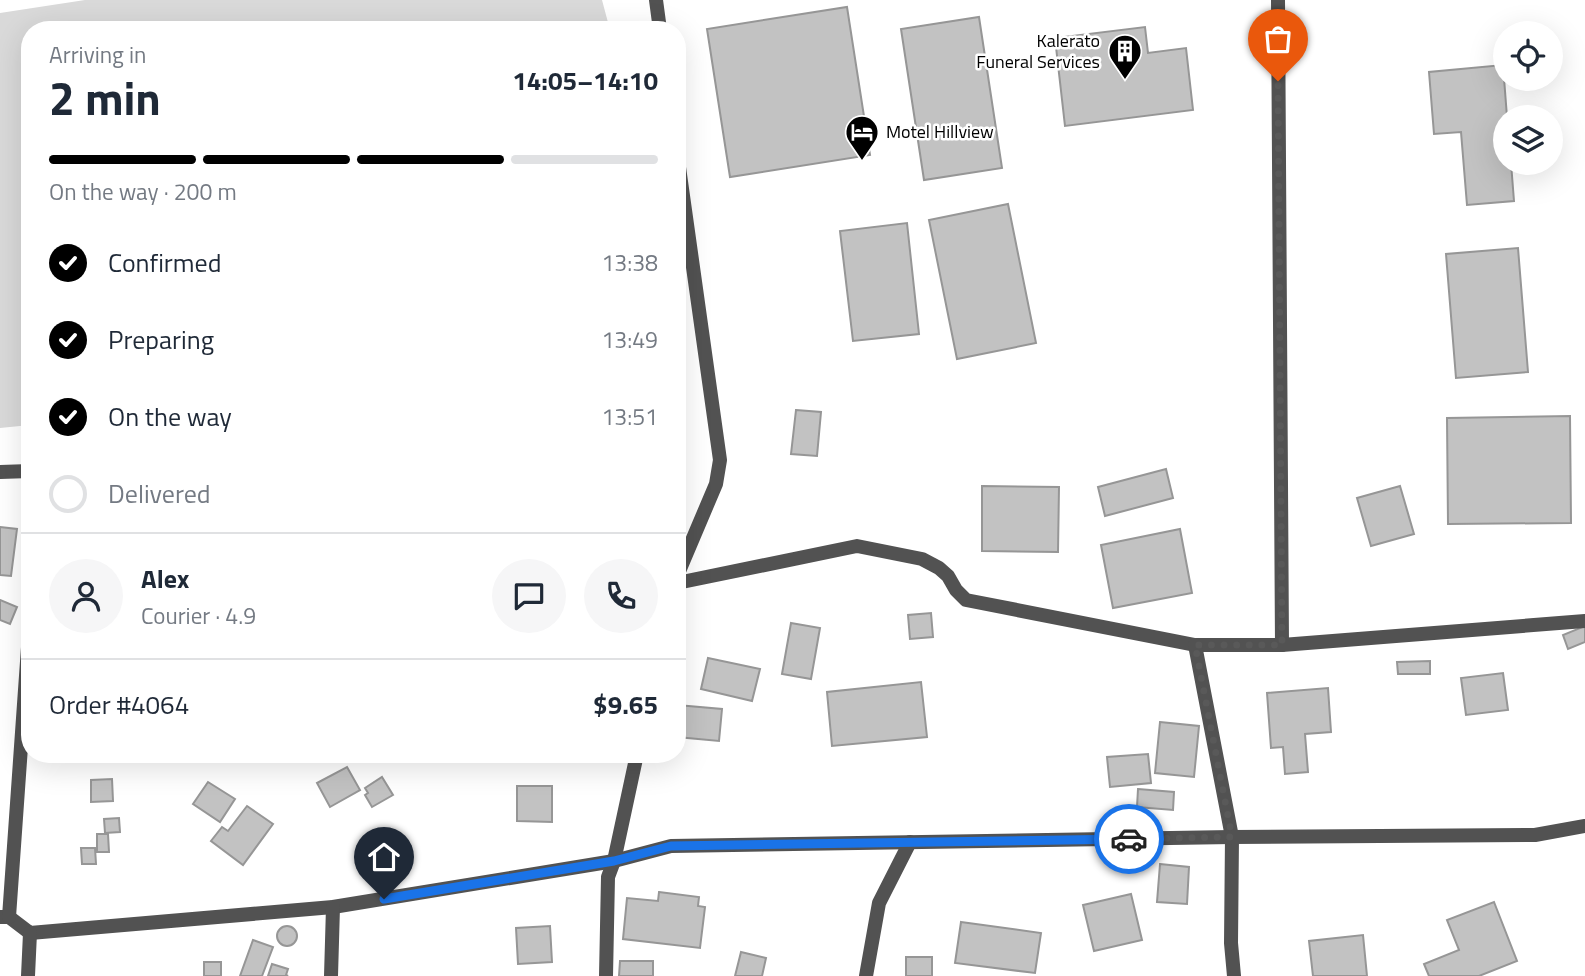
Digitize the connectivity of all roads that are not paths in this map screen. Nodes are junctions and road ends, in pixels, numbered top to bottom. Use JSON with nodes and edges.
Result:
{"nodes":[{"id":1,"x":656,"y":0,"type":"edge"},
{"id":2,"x":1278,"y":0,"type":"edge"},
{"id":3,"x":659,"y":21,"type":"edge"},
{"id":4,"x":686,"y":217,"type":"edge"},
{"id":5,"x":21,"y":471,"type":"edge"},
{"id":6,"x":0,"y":472,"type":"edge"},
{"id":7,"x":686,"y":555,"type":"edge"},
{"id":8,"x":686,"y":581,"type":"edge"},
{"id":9,"x":1585,"y":621,"type":"edge"},
{"id":10,"x":1195,"y":645,"type":"junction"},
{"id":11,"x":1282,"y":645,"type":"junction"},
{"id":12,"x":21,"y":726,"type":"edge"},
{"id":13,"x":635,"y":763,"type":"edge"},
{"id":14,"x":1585,"y":826,"type":"edge"},
{"id":15,"x":1232,"y":837,"type":"junction"},
{"id":16,"x":910,"y":842,"type":"junction"},
{"id":17,"x":614,"y":861,"type":"junction"},
{"id":18,"x":333,"y":907,"type":"junction"},
{"id":19,"x":5,"y":917,"type":"edge"},
{"id":20,"x":30,"y":933,"type":"junction"},
{"id":21,"x":29,"y":976,"type":"edge"},
{"id":22,"x":331,"y":976,"type":"edge"},
{"id":23,"x":606,"y":976,"type":"edge"},
{"id":24,"x":866,"y":976,"type":"edge"},
{"id":25,"x":1234,"y":976,"type":"edge"}],
"edges":[{"from":1,"to":3,"type":"street"},
{"from":2,"to":11,"type":"street"},
{"from":4,"to":7,"type":"street"},
{"from":5,"to":6,"type":"street"},
{"from":8,"to":10,"type":"street"},
{"from":9,"to":11,"type":"street"},
{"from":10,"to":11,"type":"street"},
{"from":10,"to":15,"type":"street"},
{"from":12,"to":19,"type":"street"},
{"from":13,"to":17,"type":"street"},
{"from":14,"to":15,"type":"street"},
{"from":15,"to":16,"type":"street"},
{"from":15,"to":25,"type":"street"},
{"from":16,"to":17,"type":"street"},
{"from":16,"to":24,"type":"street"},
{"from":17,"to":18,"type":"street"},
{"from":17,"to":23,"type":"street"},
{"from":18,"to":20,"type":"street"},
{"from":18,"to":22,"type":"street"},
{"from":19,"to":20,"type":"street"},
{"from":20,"to":21,"type":"street"}]}
